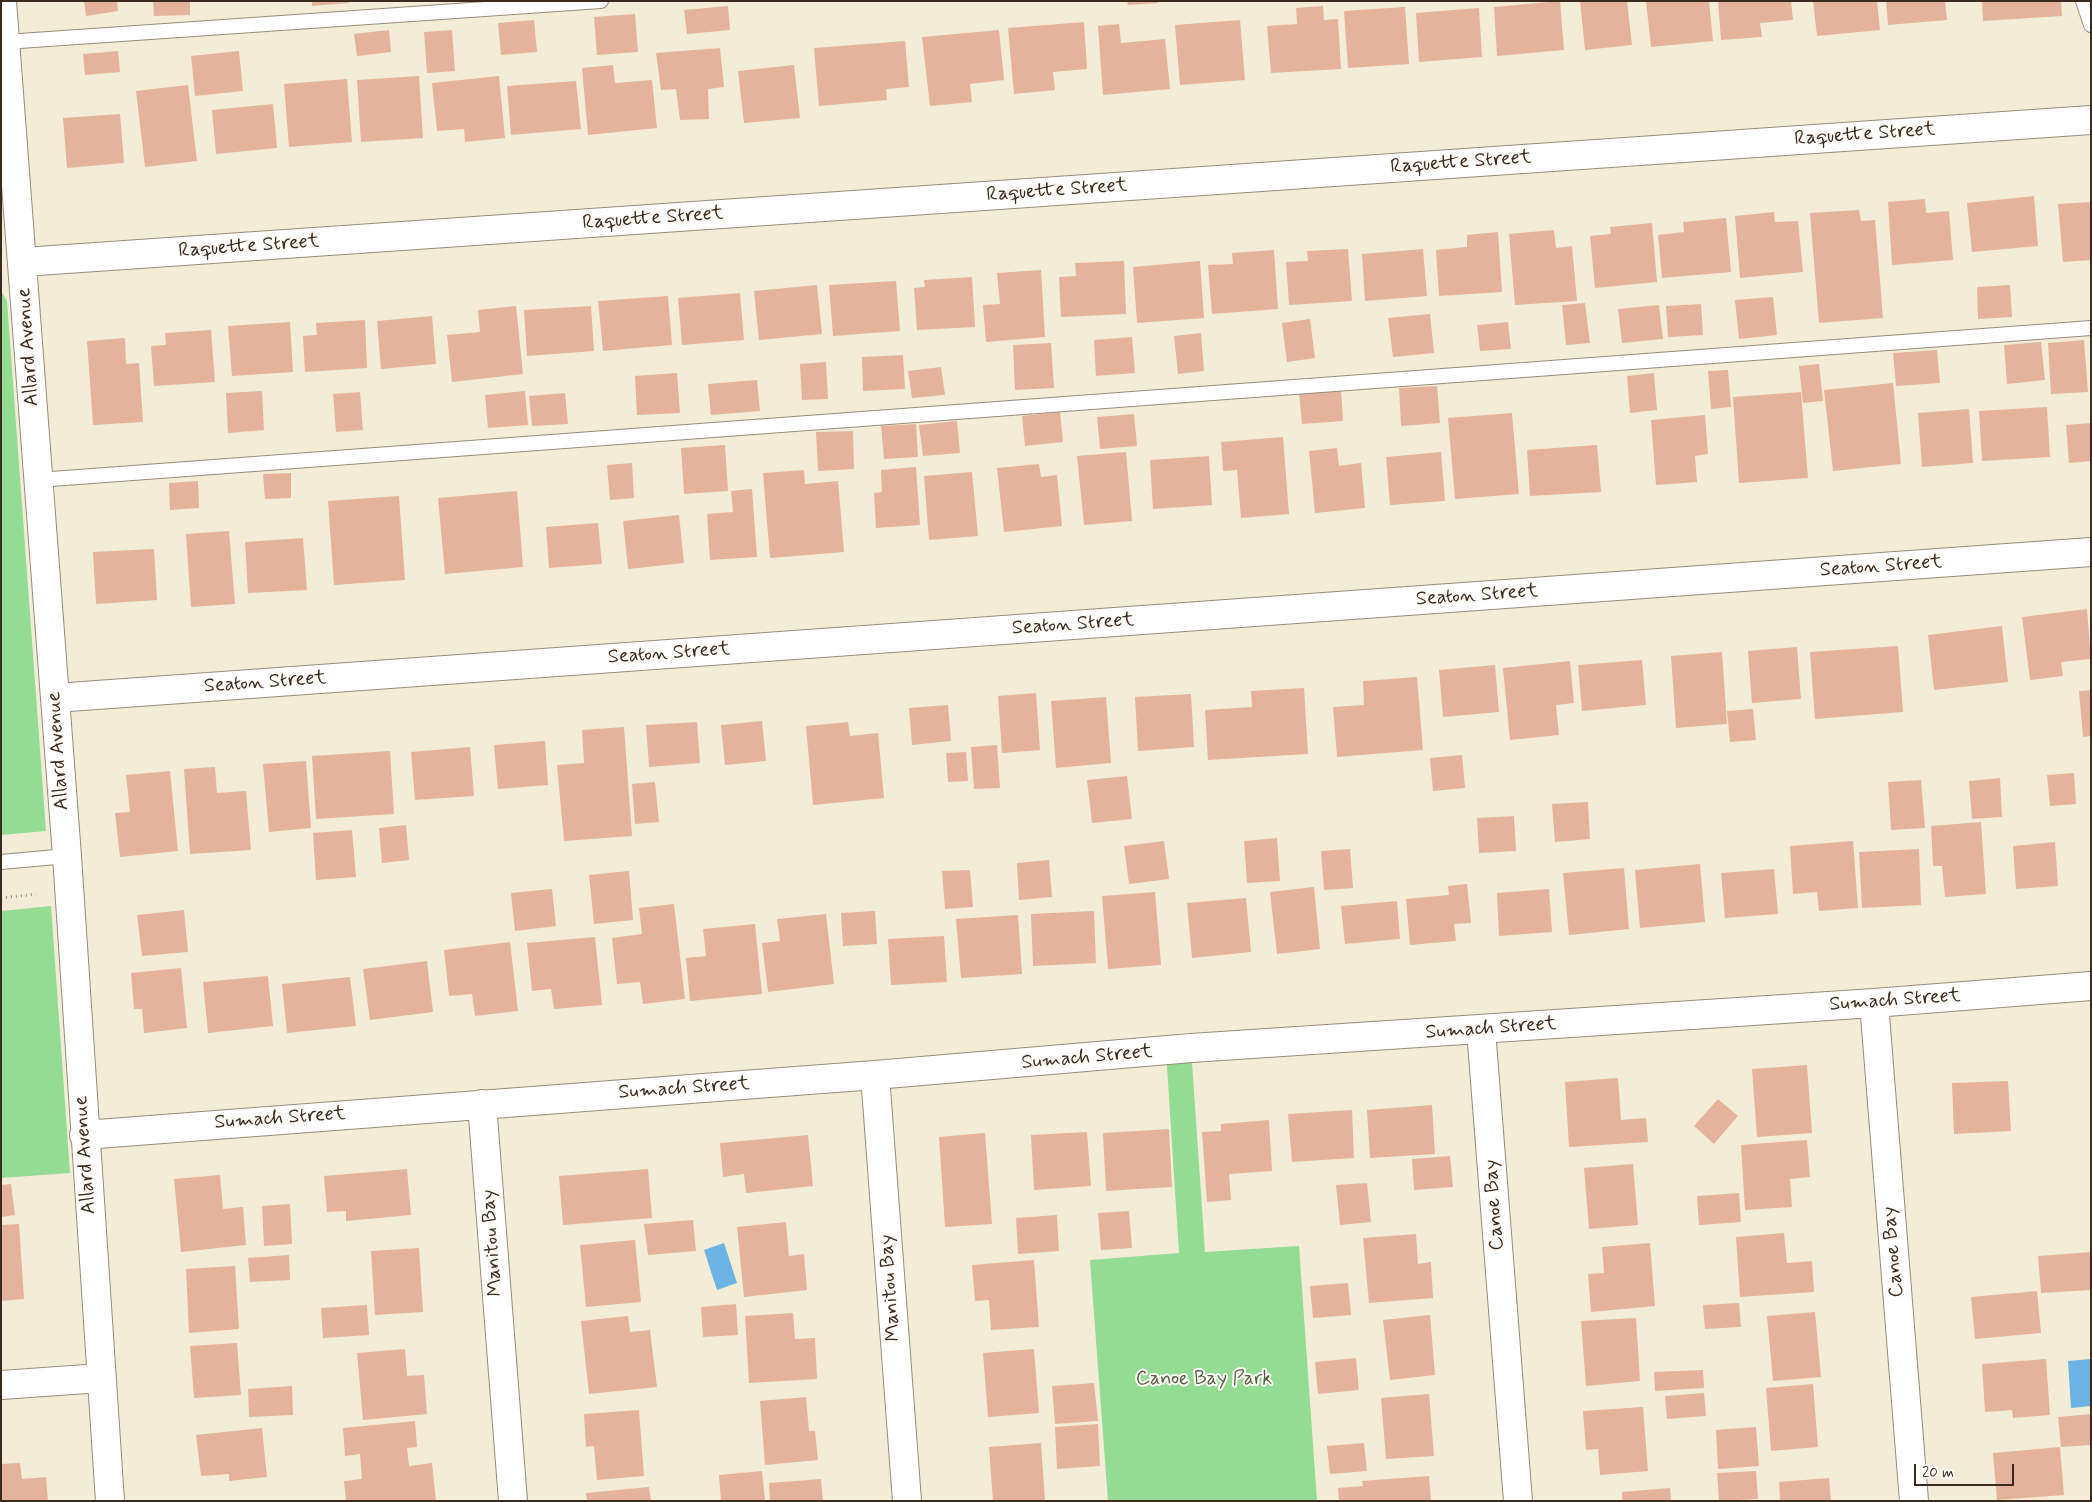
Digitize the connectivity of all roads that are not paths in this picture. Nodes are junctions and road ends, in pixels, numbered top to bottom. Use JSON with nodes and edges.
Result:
{"nodes":[{"id":1,"x":2,"y":1,"type":"edge"},
{"id":2,"x":601,"y":1,"type":"edge"},
{"id":3,"x":2083,"y":1,"type":"edge"},
{"id":4,"x":2091,"y":25,"type":"edge"},
{"id":5,"x":5,"y":42,"type":"junction"},
{"id":6,"x":2091,"y":120,"type":"edge"},
{"id":7,"x":23,"y":262,"type":"junction"},
{"id":8,"x":2091,"y":328,"type":"edge"},
{"id":9,"x":38,"y":480,"type":"junction"},
{"id":10,"x":2091,"y":552,"type":"edge"},
{"id":11,"x":55,"y":698,"type":"junction"},
{"id":12,"x":66,"y":856,"type":"junction"},
{"id":13,"x":1,"y":862,"type":"edge"},
{"id":14,"x":2091,"y":986,"type":"edge"},
{"id":15,"x":1874,"y":1003,"type":"junction"},
{"id":16,"x":1481,"y":1030,"type":"junction"},
{"id":17,"x":875,"y":1075,"type":"junction"},
{"id":18,"x":482,"y":1104,"type":"junction"},
{"id":19,"x":84,"y":1134,"type":"junction"},
{"id":20,"x":101,"y":1378,"type":"junction"},
{"id":21,"x":1,"y":1385,"type":"edge"},
{"id":22,"x":110,"y":1501,"type":"edge"},
{"id":23,"x":512,"y":1501,"type":"edge"},
{"id":24,"x":907,"y":1501,"type":"edge"},
{"id":25,"x":1518,"y":1501,"type":"edge"},
{"id":26,"x":1914,"y":1501,"type":"edge"}],
"edges":[{"from":1,"to":5,"type":"street","name":"Allard Avenue"},
{"from":2,"to":5,"type":"lane"},
{"from":3,"to":4,"type":"lane"},
{"from":5,"to":7,"type":"street","name":"Allard Avenue"},
{"from":6,"to":7,"type":"street","name":"Raquette Street"},
{"from":7,"to":9,"type":"street","name":"Allard Avenue"},
{"from":8,"to":9,"type":"lane"},
{"from":9,"to":11,"type":"street","name":"Allard Avenue"},
{"from":10,"to":11,"type":"street","name":"Seaton Street"},
{"from":11,"to":12,"type":"street","name":"Allard Avenue"},
{"from":12,"to":13,"type":"lane"},
{"from":12,"to":19,"type":"street","name":"Allard Avenue"},
{"from":14,"to":15,"type":"street","name":"Sumach Street"},
{"from":15,"to":16,"type":"street","name":"Sumach Street"},
{"from":15,"to":26,"type":"street","name":"Canoe Bay"},
{"from":16,"to":17,"type":"street","name":"Sumach Street"},
{"from":16,"to":25,"type":"street","name":"Canoe Bay"},
{"from":17,"to":18,"type":"street","name":"Sumach Street"},
{"from":17,"to":24,"type":"street","name":"Manitou Bay"},
{"from":18,"to":19,"type":"street","name":"Sumach Street"},
{"from":18,"to":23,"type":"street","name":"Manitou Bay"},
{"from":19,"to":20,"type":"street","name":"Allard Avenue"},
{"from":20,"to":21,"type":"street"},
{"from":20,"to":22,"type":"street","name":"Allard Avenue"}]}
